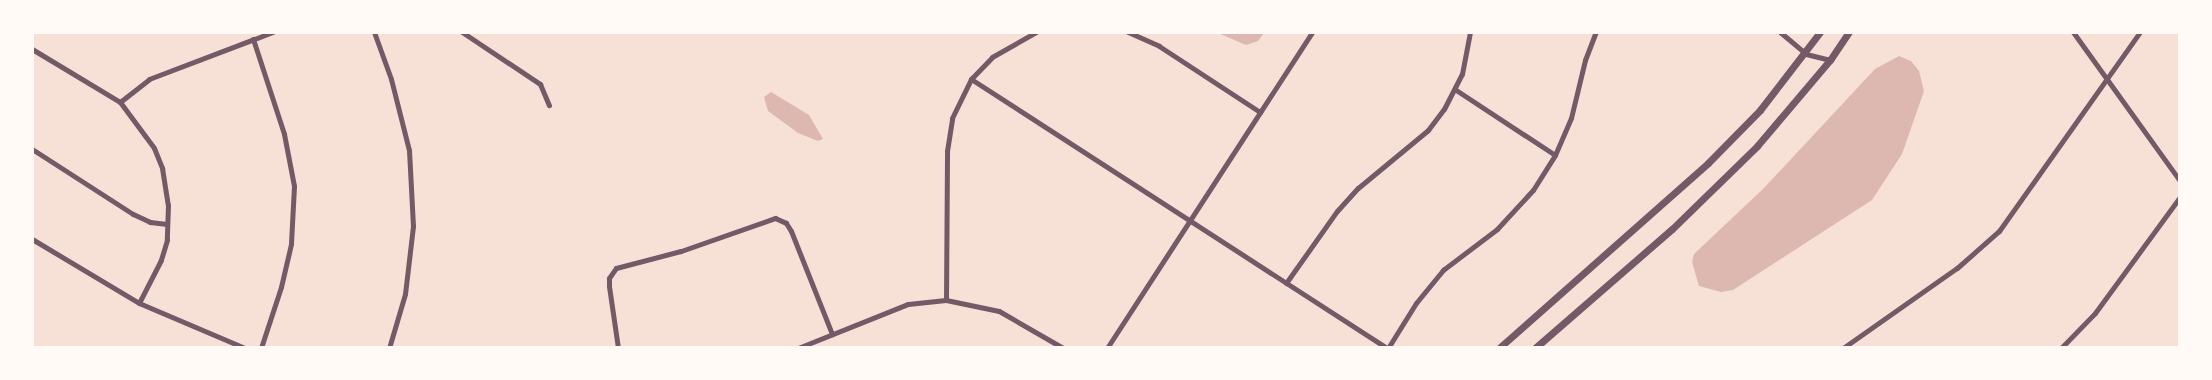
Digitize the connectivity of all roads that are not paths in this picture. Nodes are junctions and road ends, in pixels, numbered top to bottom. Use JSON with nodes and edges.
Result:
{"nodes":[{"id":1,"x":273,"y":32,"type":"edge"},
{"id":2,"x":374,"y":32,"type":"edge"},
{"id":3,"x":462,"y":32,"type":"edge"},
{"id":4,"x":1036,"y":32,"type":"edge"},
{"id":5,"x":1128,"y":32,"type":"edge"},
{"id":6,"x":1312,"y":32,"type":"edge"},
{"id":7,"x":1470,"y":32,"type":"edge"},
{"id":8,"x":1596,"y":32,"type":"edge"},
{"id":9,"x":1780,"y":32,"type":"edge"},
{"id":10,"x":1820,"y":32,"type":"edge"},
{"id":11,"x":1849,"y":32,"type":"edge"},
{"id":12,"x":2073,"y":32,"type":"edge"},
{"id":13,"x":2140,"y":32,"type":"edge"},
{"id":14,"x":253,"y":39,"type":"junction"},
{"id":15,"x":32,"y":49,"type":"edge"},
{"id":16,"x":1806,"y":54,"type":"junction"},
{"id":17,"x":1830,"y":60,"type":"junction"},
{"id":18,"x":971,"y":79,"type":"junction"},
{"id":19,"x":2106,"y":80,"type":"junction"},
{"id":20,"x":1456,"y":90,"type":"junction"},
{"id":21,"x":120,"y":102,"type":"junction"},
{"id":22,"x":549,"y":106,"type":"dead end"},
{"id":23,"x":1260,"y":112,"type":"junction"},
{"id":24,"x":32,"y":149,"type":"edge"},
{"id":25,"x":1555,"y":155,"type":"junction"},
{"id":26,"x":2180,"y":181,"type":"edge"},
{"id":27,"x":2180,"y":197,"type":"edge"},
{"id":28,"x":1190,"y":220,"type":"junction"},
{"id":29,"x":167,"y":224,"type":"junction"},
{"id":30,"x":32,"y":239,"type":"edge"},
{"id":31,"x":1286,"y":283,"type":"junction"},
{"id":32,"x":946,"y":300,"type":"junction"},
{"id":33,"x":139,"y":303,"type":"junction"},
{"id":34,"x":832,"y":334,"type":"junction"},
{"id":35,"x":245,"y":348,"type":"edge"},
{"id":36,"x":261,"y":348,"type":"edge"},
{"id":37,"x":389,"y":348,"type":"edge"},
{"id":38,"x":618,"y":348,"type":"edge"},
{"id":39,"x":798,"y":348,"type":"edge"},
{"id":40,"x":1063,"y":348,"type":"edge"},
{"id":41,"x":1107,"y":348,"type":"edge"},
{"id":42,"x":1388,"y":348,"type":"edge"},
{"id":43,"x":1499,"y":348,"type":"edge"},
{"id":44,"x":1535,"y":348,"type":"edge"},
{"id":45,"x":1843,"y":348,"type":"edge"},
{"id":46,"x":2061,"y":348,"type":"edge"}],
"edges":[{"from":1,"to":14,"type":"street"},
{"from":2,"to":37,"type":"street"},
{"from":3,"to":22,"type":"street"},
{"from":4,"to":18,"type":"street"},
{"from":5,"to":23,"type":"street"},
{"from":6,"to":23,"type":"street"},
{"from":7,"to":20,"type":"street"},
{"from":8,"to":25,"type":"street"},
{"from":9,"to":16,"type":"street"},
{"from":10,"to":16,"type":"street"},
{"from":11,"to":17,"type":"street"},
{"from":12,"to":19,"type":"street"},
{"from":13,"to":19,"type":"street"},
{"from":14,"to":21,"type":"street"},
{"from":14,"to":36,"type":"street"},
{"from":15,"to":21,"type":"street"},
{"from":16,"to":17,"type":"street"},
{"from":16,"to":43,"type":"street"},
{"from":17,"to":44,"type":"street"},
{"from":18,"to":28,"type":"street"},
{"from":18,"to":32,"type":"street"},
{"from":19,"to":26,"type":"street"},
{"from":19,"to":45,"type":"street"},
{"from":20,"to":25,"type":"street"},
{"from":20,"to":31,"type":"street"},
{"from":21,"to":29,"type":"street"},
{"from":23,"to":28,"type":"street"},
{"from":24,"to":29,"type":"street"},
{"from":25,"to":42,"type":"street"},
{"from":27,"to":46,"type":"street"},
{"from":28,"to":31,"type":"street"},
{"from":28,"to":41,"type":"street"},
{"from":29,"to":33,"type":"street"},
{"from":30,"to":33,"type":"street"},
{"from":31,"to":42,"type":"street"},
{"from":32,"to":34,"type":"street"},
{"from":32,"to":40,"type":"street"},
{"from":33,"to":35,"type":"street"},
{"from":34,"to":38,"type":"street"},
{"from":34,"to":39,"type":"street"}]}
